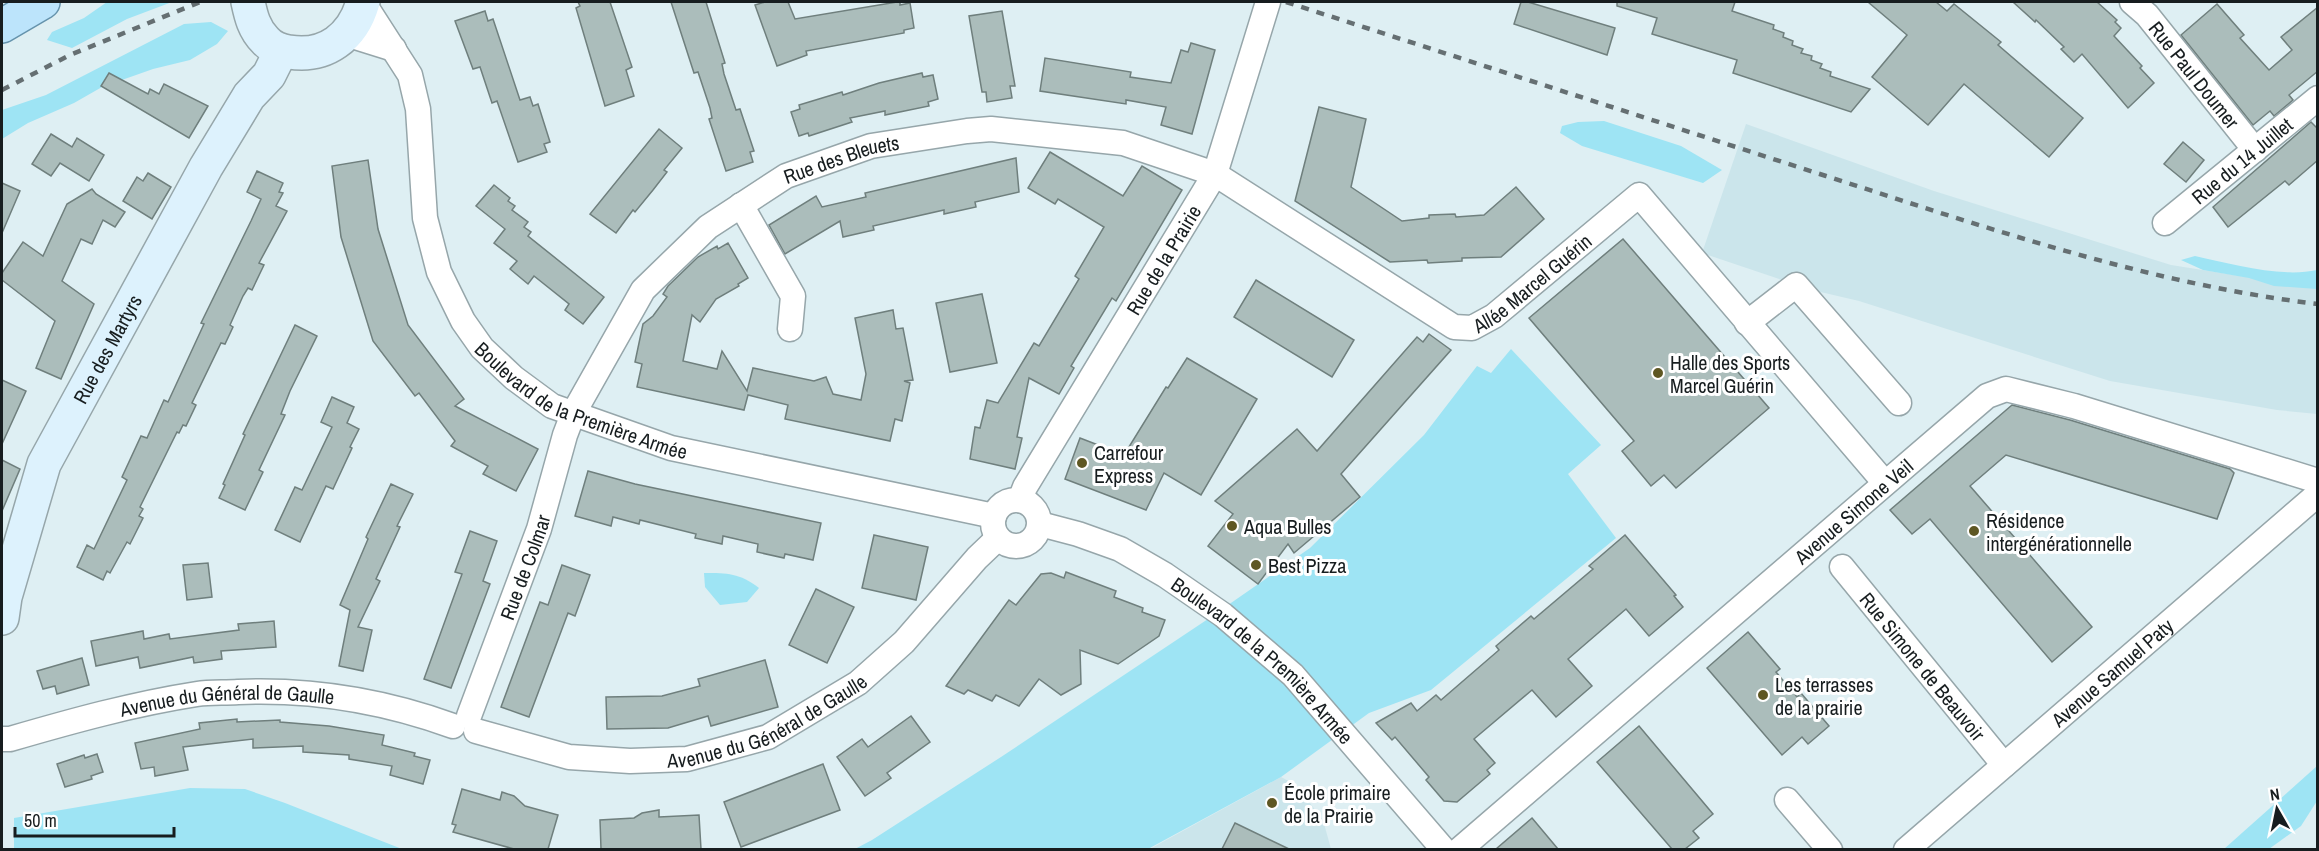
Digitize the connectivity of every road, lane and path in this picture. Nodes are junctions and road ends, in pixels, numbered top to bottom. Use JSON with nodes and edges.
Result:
{"nodes":[{"id":1,"x":43,"y":2,"type":"edge"},
{"id":2,"x":363,"y":2,"type":"edge"},
{"id":3,"x":1268,"y":2,"type":"edge"},
{"id":4,"x":2132,"y":2,"type":"edge"},
{"id":5,"x":250,"y":13,"type":"edge"},
{"id":6,"x":2,"y":26,"type":"edge"},
{"id":7,"x":346,"y":34,"type":"junction"},
{"id":8,"x":394,"y":49,"type":"junction"},
{"id":9,"x":281,"y":51,"type":"junction"},
{"id":10,"x":249,"y":96,"type":"junction"},
{"id":11,"x":2318,"y":98,"type":"edge"},
{"id":12,"x":2255,"y":150,"type":"junction"},
{"id":13,"x":1215,"y":174,"type":"junction"},
{"id":14,"x":741,"y":205,"type":"junction"},
{"id":15,"x":2165,"y":224,"type":"dead end"},
{"id":16,"x":1747,"y":323,"type":"junction"},
{"id":17,"x":790,"y":329,"type":"dead end"},
{"id":18,"x":1899,"y":403,"type":"dead end"},
{"id":19,"x":573,"y":414,"type":"junction"},
{"id":20,"x":2318,"y":481,"type":"edge"},
{"id":21,"x":1885,"y":483,"type":"junction"},
{"id":22,"x":2318,"y":494,"type":"edge"},
{"id":23,"x":1020,"y":500,"type":"junction"},
{"id":24,"x":1040,"y":524,"type":"junction"},
{"id":25,"x":996,"y":527,"type":"junction"},
{"id":26,"x":1842,"y":567,"type":"dead end"},
{"id":27,"x":2,"y":618,"type":"edge"},
{"id":28,"x":466,"y":724,"type":"junction"},
{"id":29,"x":2,"y":739,"type":"edge"},
{"id":30,"x":2004,"y":765,"type":"junction"},
{"id":31,"x":1787,"y":800,"type":"dead end"},
{"id":32,"x":1444,"y":849,"type":"edge"},
{"id":33,"x":1459,"y":849,"type":"edge"},
{"id":34,"x":1830,"y":849,"type":"edge"},
{"id":35,"x":1906,"y":849,"type":"edge"}],
"edges":[{"from":1,"to":6,"type":"main road"},
{"from":2,"to":7,"type":"street"},
{"from":2,"to":8,"type":"street","name":"Boulevard de la Première Armée"},
{"from":3,"to":13,"type":"street","name":"Rue de la Prairie"},
{"from":4,"to":12,"type":"street","name":"Rue Paul Doumer"},
{"from":5,"to":9,"type":"street"},
{"from":5,"to":10,"type":"street","name":"Rue des Martyrs"},
{"from":7,"to":8,"type":"street"},
{"from":7,"to":9,"type":"street"},
{"from":8,"to":19,"type":"street","name":"Boulevard de la Première Armée"},
{"from":9,"to":10,"type":"street","name":"Rue des Martyrs"},
{"from":10,"to":27,"type":"street","name":"Rue des Martyrs"},
{"from":11,"to":12,"type":"street","name":"Rue du 14 Juillet"},
{"from":12,"to":15,"type":"street","name":"Rue du 14 Juillet"},
{"from":13,"to":14,"type":"street","name":"Rue des Bleuets"},
{"from":13,"to":16,"type":"street","name":"Allée Marcel Guérin"},
{"from":13,"to":23,"type":"street","name":"Rue de la Prairie"},
{"from":14,"to":17,"type":"street"},
{"from":14,"to":19,"type":"street","name":"Rue des Bleuets"},
{"from":16,"to":18,"type":"street"},
{"from":16,"to":21,"type":"street","name":"Allée Marcel Guérin"},
{"from":19,"to":25,"type":"street","name":"Boulevard de la Première Armée"},
{"from":19,"to":28,"type":"street","name":"Rue de Colmar"},
{"from":20,"to":21,"type":"street","name":"Avenue Simone Veil"},
{"from":21,"to":33,"type":"street","name":"Avenue Simone Veil"},
{"from":22,"to":30,"type":"street","name":"Avenue Samuel Paty"},
{"from":23,"to":24,"type":"street"},
{"from":23,"to":25,"type":"street"},
{"from":24,"to":25,"type":"street"},
{"from":24,"to":32,"type":"street","name":"Boulevard de la Première Armée"},
{"from":25,"to":28,"type":"street","name":"Avenue du Général de Gaulle"},
{"from":26,"to":30,"type":"street","name":"Rue Simone de Beauvoir"},
{"from":28,"to":29,"type":"street","name":"Avenue du Général de Gaulle"},
{"from":30,"to":35,"type":"street","name":"Avenue Samuel Paty"},
{"from":31,"to":34,"type":"street"}]}
